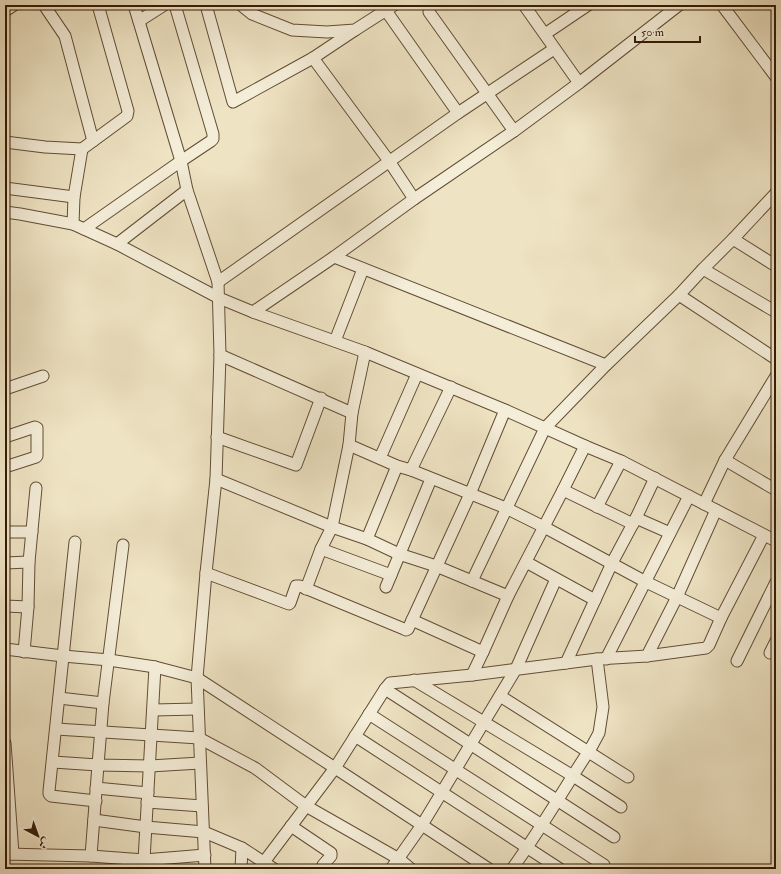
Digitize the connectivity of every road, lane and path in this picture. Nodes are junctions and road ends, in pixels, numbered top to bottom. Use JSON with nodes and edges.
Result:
{"nodes":[{"id":1,"x":14,"y":5,"type":"edge"},
{"id":2,"x":44,"y":5,"type":"edge"},
{"id":3,"x":98,"y":5,"type":"edge"},
{"id":4,"x":134,"y":5,"type":"edge"},
{"id":5,"x":164,"y":5,"type":"edge"},
{"id":6,"x":175,"y":5,"type":"edge"},
{"id":7,"x":206,"y":5,"type":"edge"},
{"id":8,"x":241,"y":5,"type":"edge"},
{"id":9,"x":524,"y":5,"type":"edge"},
{"id":10,"x":588,"y":5,"type":"edge"},
{"id":11,"x":679,"y":5,"type":"edge"},
{"id":12,"x":722,"y":5,"type":"edge"},
{"id":13,"x":387,"y":7,"type":"edge"},
{"id":14,"x":5,"y":11,"type":"edge"},
{"id":15,"x":429,"y":12,"type":"dead end"},
{"id":16,"x":139,"y":21,"type":"junction"},
{"id":17,"x":355,"y":30,"type":"junction"},
{"id":18,"x":544,"y":34,"type":"junction"},
{"id":19,"x":554,"y":48,"type":"junction"},
{"id":20,"x":313,"y":58,"type":"junction"},
{"id":21,"x":776,"y":77,"type":"edge"},
{"id":22,"x":579,"y":83,"type":"junction"},
{"id":23,"x":487,"y":93,"type":"junction"},
{"id":24,"x":458,"y":113,"type":"junction"},
{"id":25,"x":514,"y":131,"type":"junction"},
{"id":26,"x":93,"y":141,"type":"junction"},
{"id":27,"x":5,"y":142,"type":"edge"},
{"id":28,"x":82,"y":149,"type":"junction"},
{"id":29,"x":181,"y":161,"type":"junction"},
{"id":30,"x":389,"y":162,"type":"junction"},
{"id":31,"x":5,"y":188,"type":"edge"},
{"id":32,"x":187,"y":190,"type":"junction"},
{"id":33,"x":776,"y":193,"type":"edge"},
{"id":34,"x":74,"y":197,"type":"junction"},
{"id":35,"x":414,"y":199,"type":"junction"},
{"id":36,"x":5,"y":212,"type":"edge"},
{"id":37,"x":73,"y":224,"type":"junction"},
{"id":38,"x":84,"y":229,"type":"junction"},
{"id":39,"x":733,"y":239,"type":"junction"},
{"id":40,"x":116,"y":244,"type":"junction"},
{"id":41,"x":334,"y":258,"type":"junction"},
{"id":42,"x":776,"y":266,"type":"edge"},
{"id":43,"x":363,"y":269,"type":"junction"},
{"id":44,"x":702,"y":269,"type":"junction"},
{"id":45,"x":218,"y":282,"type":"junction"},
{"id":46,"x":678,"y":295,"type":"junction"},
{"id":47,"x":219,"y":298,"type":"junction"},
{"id":48,"x":253,"y":312,"type":"junction"},
{"id":49,"x":776,"y":312,"type":"edge"},
{"id":50,"x":335,"y":341,"type":"junction"},
{"id":51,"x":365,"y":352,"type":"junction"},
{"id":52,"x":220,"y":355,"type":"junction"},
{"id":53,"x":776,"y":359,"type":"edge"},
{"id":54,"x":606,"y":365,"type":"junction"},
{"id":55,"x":417,"y":374,"type":"junction"},
{"id":56,"x":43,"y":376,"type":"dead end"},
{"id":57,"x":776,"y":376,"type":"edge"},
{"id":58,"x":451,"y":388,"type":"junction"},
{"id":59,"x":5,"y":389,"type":"edge"},
{"id":60,"x":321,"y":398,"type":"junction"},
{"id":61,"x":505,"y":410,"type":"junction"},
{"id":62,"x":352,"y":413,"type":"junction"},
{"id":63,"x":545,"y":428,"type":"junction"},
{"id":64,"x":5,"y":437,"type":"edge"},
{"id":65,"x":217,"y":437,"type":"junction"},
{"id":66,"x":349,"y":445,"type":"junction"},
{"id":67,"x":585,"y":446,"type":"junction"},
{"id":68,"x":380,"y":458,"type":"junction"},
{"id":69,"x":725,"y":460,"type":"junction"},
{"id":70,"x":621,"y":461,"type":"junction"},
{"id":71,"x":397,"y":466,"type":"junction"},
{"id":72,"x":5,"y":468,"type":"edge"},
{"id":73,"x":411,"y":470,"type":"junction"},
{"id":74,"x":655,"y":478,"type":"junction"},
{"id":75,"x":216,"y":479,"type":"junction"},
{"id":76,"x":431,"y":479,"type":"junction"},
{"id":77,"x":36,"y":488,"type":"dead end"},
{"id":78,"x":563,"y":490,"type":"junction"},
{"id":79,"x":776,"y":490,"type":"edge"},
{"id":80,"x":470,"y":494,"type":"junction"},
{"id":81,"x":688,"y":496,"type":"junction"},
{"id":82,"x":704,"y":504,"type":"junction"},
{"id":83,"x":597,"y":506,"type":"junction"},
{"id":84,"x":506,"y":508,"type":"junction"},
{"id":85,"x":716,"y":510,"type":"junction"},
{"id":86,"x":635,"y":521,"type":"junction"},
{"id":87,"x":332,"y":527,"type":"junction"},
{"id":88,"x":544,"y":527,"type":"junction"},
{"id":89,"x":5,"y":532,"type":"edge"},
{"id":90,"x":32,"y":532,"type":"junction"},
{"id":91,"x":670,"y":533,"type":"junction"},
{"id":92,"x":764,"y":535,"type":"junction"},
{"id":93,"x":367,"y":539,"type":"junction"},
{"id":94,"x":776,"y":541,"type":"edge"},
{"id":95,"x":75,"y":542,"type":"dead end"},
{"id":96,"x":123,"y":545,"type":"dead end"},
{"id":97,"x":321,"y":549,"type":"junction"},
{"id":98,"x":399,"y":554,"type":"junction"},
{"id":99,"x":29,"y":562,"type":"junction"},
{"id":100,"x":526,"y":562,"type":"junction"},
{"id":101,"x":5,"y":563,"type":"edge"},
{"id":102,"x":612,"y":563,"type":"junction"},
{"id":103,"x":436,"y":566,"type":"junction"},
{"id":104,"x":206,"y":573,"type":"junction"},
{"id":105,"x":391,"y":575,"type":"junction"},
{"id":106,"x":556,"y":578,"type":"junction"},
{"id":107,"x":472,"y":581,"type":"junction"},
{"id":108,"x":646,"y":582,"type":"junction"},
{"id":109,"x":776,"y":582,"type":"edge"},
{"id":110,"x":386,"y":587,"type":"dead end"},
{"id":111,"x":306,"y":589,"type":"junction"},
{"id":112,"x":508,"y":596,"type":"junction"},
{"id":113,"x":677,"y":597,"type":"junction"},
{"id":114,"x":595,"y":600,"type":"junction"},
{"id":115,"x":5,"y":606,"type":"edge"},
{"id":116,"x":28,"y":607,"type":"junction"},
{"id":117,"x":722,"y":618,"type":"junction"},
{"id":118,"x":412,"y":620,"type":"junction"},
{"id":119,"x":776,"y":641,"type":"edge"},
{"id":120,"x":5,"y":649,"type":"edge"},
{"id":121,"x":24,"y":652,"type":"junction"},
{"id":122,"x":483,"y":652,"type":"junction"},
{"id":123,"x":770,"y":653,"type":"dead end"},
{"id":124,"x":63,"y":656,"type":"junction"},
{"id":125,"x":647,"y":656,"type":"junction"},
{"id":126,"x":602,"y":659,"type":"junction"},
{"id":127,"x":109,"y":660,"type":"junction"},
{"id":128,"x":737,"y":661,"type":"dead end"},
{"id":129,"x":566,"y":663,"type":"junction"},
{"id":130,"x":155,"y":667,"type":"junction"},
{"id":131,"x":516,"y":669,"type":"junction"},
{"id":132,"x":472,"y":675,"type":"junction"},
{"id":133,"x":197,"y":678,"type":"junction"},
{"id":134,"x":414,"y":680,"type":"junction"},
{"id":135,"x":385,"y":689,"type":"junction"},
{"id":136,"x":500,"y":696,"type":"junction"},
{"id":137,"x":59,"y":698,"type":"junction"},
{"id":138,"x":104,"y":703,"type":"junction"},
{"id":139,"x":153,"y":710,"type":"junction"},
{"id":140,"x":198,"y":710,"type":"junction"},
{"id":141,"x":369,"y":714,"type":"junction"},
{"id":142,"x":484,"y":722,"type":"junction"},
{"id":143,"x":56,"y":729,"type":"junction"},
{"id":144,"x":101,"y":732,"type":"junction"},
{"id":145,"x":151,"y":735,"type":"junction"},
{"id":146,"x":355,"y":736,"type":"junction"},
{"id":147,"x":199,"y":738,"type":"junction"},
{"id":148,"x":5,"y":744,"type":"edge"},
{"id":149,"x":470,"y":744,"type":"junction"},
{"id":150,"x":588,"y":751,"type":"junction"},
{"id":151,"x":53,"y":762,"type":"junction"},
{"id":152,"x":200,"y":763,"type":"junction"},
{"id":153,"x":98,"y":765,"type":"junction"},
{"id":154,"x":150,"y":766,"type":"junction"},
{"id":155,"x":335,"y":768,"type":"junction"},
{"id":156,"x":456,"y":769,"type":"junction"},
{"id":157,"x":573,"y":776,"type":"junction"},
{"id":158,"x":628,"y":777,"type":"dead end"},
{"id":159,"x":96,"y":788,"type":"junction"},
{"id":160,"x":442,"y":792,"type":"junction"},
{"id":161,"x":148,"y":798,"type":"junction"},
{"id":162,"x":96,"y":801,"type":"junction"},
{"id":163,"x":557,"y":801,"type":"junction"},
{"id":164,"x":202,"y":806,"type":"junction"},
{"id":165,"x":306,"y":806,"type":"junction"},
{"id":166,"x":621,"y":807,"type":"dead end"},
{"id":167,"x":94,"y":820,"type":"junction"},
{"id":168,"x":422,"y":825,"type":"junction"},
{"id":169,"x":542,"y":825,"type":"junction"},
{"id":170,"x":291,"y":826,"type":"junction"},
{"id":171,"x":146,"y":827,"type":"junction"},
{"id":172,"x":204,"y":832,"type":"junction"},
{"id":173,"x":614,"y":837,"type":"dead end"},
{"id":174,"x":242,"y":848,"type":"junction"},
{"id":175,"x":527,"y":848,"type":"junction"},
{"id":176,"x":9,"y":854,"type":"edge"},
{"id":177,"x":205,"y":855,"type":"junction"},
{"id":178,"x":91,"y":856,"type":"junction"},
{"id":179,"x":399,"y":859,"type":"junction"},
{"id":180,"x":144,"y":860,"type":"junction"},
{"id":181,"x":264,"y":862,"type":"junction"},
{"id":182,"x":604,"y":865,"type":"dead end"},
{"id":183,"x":205,"y":869,"type":"edge"},
{"id":184,"x":241,"y":869,"type":"edge"},
{"id":185,"x":274,"y":869,"type":"edge"},
{"id":186,"x":324,"y":869,"type":"edge"},
{"id":187,"x":391,"y":869,"type":"edge"},
{"id":188,"x":411,"y":869,"type":"edge"},
{"id":189,"x":489,"y":869,"type":"edge"},
{"id":190,"x":512,"y":869,"type":"edge"},
{"id":191,"x":560,"y":869,"type":"edge"}],
"edges":[{"from":1,"to":14,"type":"street"},
{"from":2,"to":26,"type":"street"},
{"from":3,"to":26,"type":"street"},
{"from":4,"to":16,"type":"street"},
{"from":5,"to":16,"type":"street"},
{"from":6,"to":29,"type":"street"},
{"from":7,"to":20,"type":"street"},
{"from":8,"to":17,"type":"street"},
{"from":9,"to":18,"type":"street"},
{"from":10,"to":18,"type":"street"},
{"from":11,"to":22,"type":"street"},
{"from":12,"to":21,"type":"street"},
{"from":13,"to":17,"type":"street"},
{"from":13,"to":24,"type":"street"},
{"from":15,"to":23,"type":"street"},
{"from":16,"to":29,"type":"street"},
{"from":17,"to":20,"type":"street"},
{"from":18,"to":19,"type":"street"},
{"from":19,"to":22,"type":"street"},
{"from":19,"to":23,"type":"street"},
{"from":20,"to":30,"type":"street"},
{"from":22,"to":25,"type":"street"},
{"from":23,"to":24,"type":"street"},
{"from":23,"to":25,"type":"street"},
{"from":24,"to":30,"type":"street"},
{"from":25,"to":35,"type":"street"},
{"from":26,"to":28,"type":"street"},
{"from":27,"to":28,"type":"street"},
{"from":28,"to":34,"type":"street"},
{"from":29,"to":32,"type":"street"},
{"from":29,"to":38,"type":"street"},
{"from":30,"to":35,"type":"street"},
{"from":30,"to":45,"type":"street"},
{"from":31,"to":34,"type":"street"},
{"from":32,"to":40,"type":"street"},
{"from":32,"to":45,"type":"street"},
{"from":33,"to":39,"type":"street"},
{"from":34,"to":37,"type":"street"},
{"from":35,"to":41,"type":"street"},
{"from":36,"to":37,"type":"street"},
{"from":37,"to":38,"type":"street"},
{"from":38,"to":40,"type":"street"},
{"from":39,"to":42,"type":"street"},
{"from":39,"to":44,"type":"street"},
{"from":40,"to":47,"type":"street"},
{"from":41,"to":43,"type":"street"},
{"from":41,"to":48,"type":"street"},
{"from":43,"to":50,"type":"street"},
{"from":43,"to":54,"type":"street"},
{"from":44,"to":46,"type":"street"},
{"from":44,"to":49,"type":"street"},
{"from":45,"to":47,"type":"street"},
{"from":46,"to":53,"type":"street"},
{"from":46,"to":54,"type":"street"},
{"from":47,"to":48,"type":"street"},
{"from":47,"to":52,"type":"street"},
{"from":48,"to":50,"type":"street"},
{"from":50,"to":51,"type":"street"},
{"from":51,"to":55,"type":"street"},
{"from":51,"to":62,"type":"street"},
{"from":52,"to":60,"type":"street"},
{"from":52,"to":65,"type":"street"},
{"from":54,"to":63,"type":"street"},
{"from":55,"to":58,"type":"street"},
{"from":55,"to":68,"type":"street"},
{"from":56,"to":59,"type":"street"},
{"from":57,"to":69,"type":"street"},
{"from":58,"to":61,"type":"street"},
{"from":58,"to":73,"type":"street"},
{"from":60,"to":62,"type":"street"},
{"from":60,"to":65,"type":"street"},
{"from":61,"to":63,"type":"street"},
{"from":61,"to":80,"type":"street"},
{"from":62,"to":66,"type":"street"},
{"from":63,"to":67,"type":"street"},
{"from":63,"to":84,"type":"street"},
{"from":64,"to":72,"type":"street"},
{"from":65,"to":75,"type":"street"},
{"from":66,"to":68,"type":"street"},
{"from":66,"to":87,"type":"street"},
{"from":67,"to":70,"type":"street"},
{"from":67,"to":78,"type":"street"},
{"from":68,"to":71,"type":"street"},
{"from":69,"to":79,"type":"street"},
{"from":69,"to":82,"type":"street"},
{"from":70,"to":74,"type":"street"},
{"from":70,"to":83,"type":"street"},
{"from":71,"to":73,"type":"street"},
{"from":71,"to":93,"type":"street"},
{"from":73,"to":76,"type":"street"},
{"from":74,"to":81,"type":"street"},
{"from":74,"to":86,"type":"street"},
{"from":75,"to":87,"type":"street"},
{"from":75,"to":104,"type":"street"},
{"from":76,"to":80,"type":"street"},
{"from":76,"to":98,"type":"street"},
{"from":77,"to":90,"type":"street"},
{"from":78,"to":83,"type":"street"},
{"from":78,"to":88,"type":"street"},
{"from":80,"to":84,"type":"street"},
{"from":80,"to":103,"type":"street"},
{"from":81,"to":82,"type":"street"},
{"from":81,"to":91,"type":"street"},
{"from":82,"to":85,"type":"street"},
{"from":83,"to":86,"type":"street"},
{"from":84,"to":88,"type":"street"},
{"from":84,"to":107,"type":"street"},
{"from":85,"to":92,"type":"street"},
{"from":85,"to":113,"type":"street"},
{"from":86,"to":91,"type":"street"},
{"from":86,"to":102,"type":"street"},
{"from":87,"to":93,"type":"street"},
{"from":87,"to":97,"type":"street"},
{"from":88,"to":100,"type":"street"},
{"from":88,"to":102,"type":"street"},
{"from":89,"to":90,"type":"street"},
{"from":90,"to":99,"type":"street"},
{"from":91,"to":108,"type":"street"},
{"from":92,"to":94,"type":"street"},
{"from":92,"to":117,"type":"street"},
{"from":93,"to":98,"type":"street"},
{"from":95,"to":124,"type":"street"},
{"from":96,"to":127,"type":"street"},
{"from":97,"to":105,"type":"street"},
{"from":97,"to":111,"type":"street"},
{"from":98,"to":103,"type":"street"},
{"from":98,"to":105,"type":"street"},
{"from":99,"to":101,"type":"street"},
{"from":99,"to":116,"type":"street"},
{"from":100,"to":106,"type":"street"},
{"from":100,"to":112,"type":"street"},
{"from":102,"to":108,"type":"street"},
{"from":102,"to":114,"type":"street"},
{"from":103,"to":107,"type":"street"},
{"from":103,"to":118,"type":"street"},
{"from":104,"to":111,"type":"street"},
{"from":104,"to":133,"type":"street"},
{"from":105,"to":110,"type":"street"},
{"from":106,"to":114,"type":"street"},
{"from":106,"to":131,"type":"street"},
{"from":107,"to":112,"type":"street"},
{"from":108,"to":113,"type":"street"},
{"from":108,"to":126,"type":"street"},
{"from":109,"to":128,"type":"street"},
{"from":111,"to":118,"type":"street"},
{"from":112,"to":122,"type":"street"},
{"from":113,"to":117,"type":"street"},
{"from":113,"to":125,"type":"street"},
{"from":114,"to":129,"type":"street"},
{"from":115,"to":116,"type":"street"},
{"from":116,"to":121,"type":"street"},
{"from":117,"to":125,"type":"street"},
{"from":118,"to":122,"type":"street"},
{"from":119,"to":123,"type":"street"},
{"from":120,"to":121,"type":"street"},
{"from":121,"to":124,"type":"street"},
{"from":122,"to":132,"type":"street"},
{"from":124,"to":127,"type":"street"},
{"from":124,"to":137,"type":"street"},
{"from":125,"to":126,"type":"street"},
{"from":126,"to":129,"type":"street"},
{"from":126,"to":150,"type":"street"},
{"from":127,"to":130,"type":"street"},
{"from":127,"to":138,"type":"street"},
{"from":129,"to":131,"type":"street"},
{"from":130,"to":133,"type":"street"},
{"from":130,"to":139,"type":"street"},
{"from":131,"to":132,"type":"street"},
{"from":131,"to":136,"type":"street"},
{"from":132,"to":134,"type":"street"},
{"from":133,"to":140,"type":"street"},
{"from":133,"to":155,"type":"street"},
{"from":134,"to":135,"type":"street"},
{"from":134,"to":142,"type":"street"},
{"from":135,"to":141,"type":"street"},
{"from":135,"to":149,"type":"street"},
{"from":136,"to":142,"type":"street"},
{"from":136,"to":150,"type":"street"},
{"from":137,"to":138,"type":"street"},
{"from":137,"to":143,"type":"street"},
{"from":138,"to":144,"type":"street"},
{"from":139,"to":140,"type":"street"},
{"from":139,"to":145,"type":"street"},
{"from":140,"to":147,"type":"street"},
{"from":141,"to":146,"type":"street"},
{"from":141,"to":156,"type":"street"},
{"from":142,"to":149,"type":"street"},
{"from":142,"to":157,"type":"street"},
{"from":143,"to":144,"type":"street"},
{"from":143,"to":151,"type":"street"},
{"from":144,"to":145,"type":"street"},
{"from":144,"to":153,"type":"street"},
{"from":145,"to":147,"type":"street"},
{"from":145,"to":154,"type":"street"},
{"from":146,"to":155,"type":"street"},
{"from":146,"to":160,"type":"street"},
{"from":147,"to":152,"type":"street"},
{"from":147,"to":165,"type":"street"},
{"from":148,"to":176,"type":"street"},
{"from":149,"to":156,"type":"street"},
{"from":149,"to":163,"type":"street"},
{"from":150,"to":157,"type":"street"},
{"from":150,"to":158,"type":"street"},
{"from":151,"to":153,"type":"street"},
{"from":151,"to":162,"type":"street"},
{"from":152,"to":154,"type":"street"},
{"from":152,"to":164,"type":"street"},
{"from":153,"to":154,"type":"street"},
{"from":153,"to":159,"type":"street"},
{"from":154,"to":161,"type":"street"},
{"from":155,"to":165,"type":"street"},
{"from":155,"to":168,"type":"street"},
{"from":156,"to":160,"type":"street"},
{"from":156,"to":169,"type":"street"},
{"from":157,"to":163,"type":"street"},
{"from":157,"to":166,"type":"street"},
{"from":159,"to":161,"type":"street"},
{"from":159,"to":162,"type":"street"},
{"from":160,"to":168,"type":"street"},
{"from":160,"to":175,"type":"street"},
{"from":161,"to":164,"type":"street"},
{"from":161,"to":171,"type":"street"},
{"from":162,"to":167,"type":"street"},
{"from":163,"to":169,"type":"street"},
{"from":163,"to":173,"type":"street"},
{"from":164,"to":172,"type":"street"},
{"from":165,"to":170,"type":"street"},
{"from":165,"to":179,"type":"street"},
{"from":167,"to":171,"type":"street"},
{"from":167,"to":178,"type":"street"},
{"from":168,"to":179,"type":"street"},
{"from":168,"to":189,"type":"street"},
{"from":169,"to":175,"type":"street"},
{"from":169,"to":182,"type":"street"},
{"from":170,"to":181,"type":"street"},
{"from":170,"to":186,"type":"street"},
{"from":171,"to":172,"type":"street"},
{"from":171,"to":180,"type":"street"},
{"from":172,"to":174,"type":"street"},
{"from":172,"to":177,"type":"street"},
{"from":174,"to":181,"type":"street"},
{"from":174,"to":184,"type":"street"},
{"from":175,"to":190,"type":"street"},
{"from":175,"to":191,"type":"street"},
{"from":176,"to":178,"type":"street"},
{"from":177,"to":180,"type":"street"},
{"from":177,"to":183,"type":"street"},
{"from":178,"to":180,"type":"street"},
{"from":179,"to":187,"type":"street"},
{"from":179,"to":188,"type":"street"},
{"from":181,"to":185,"type":"street"}]}
